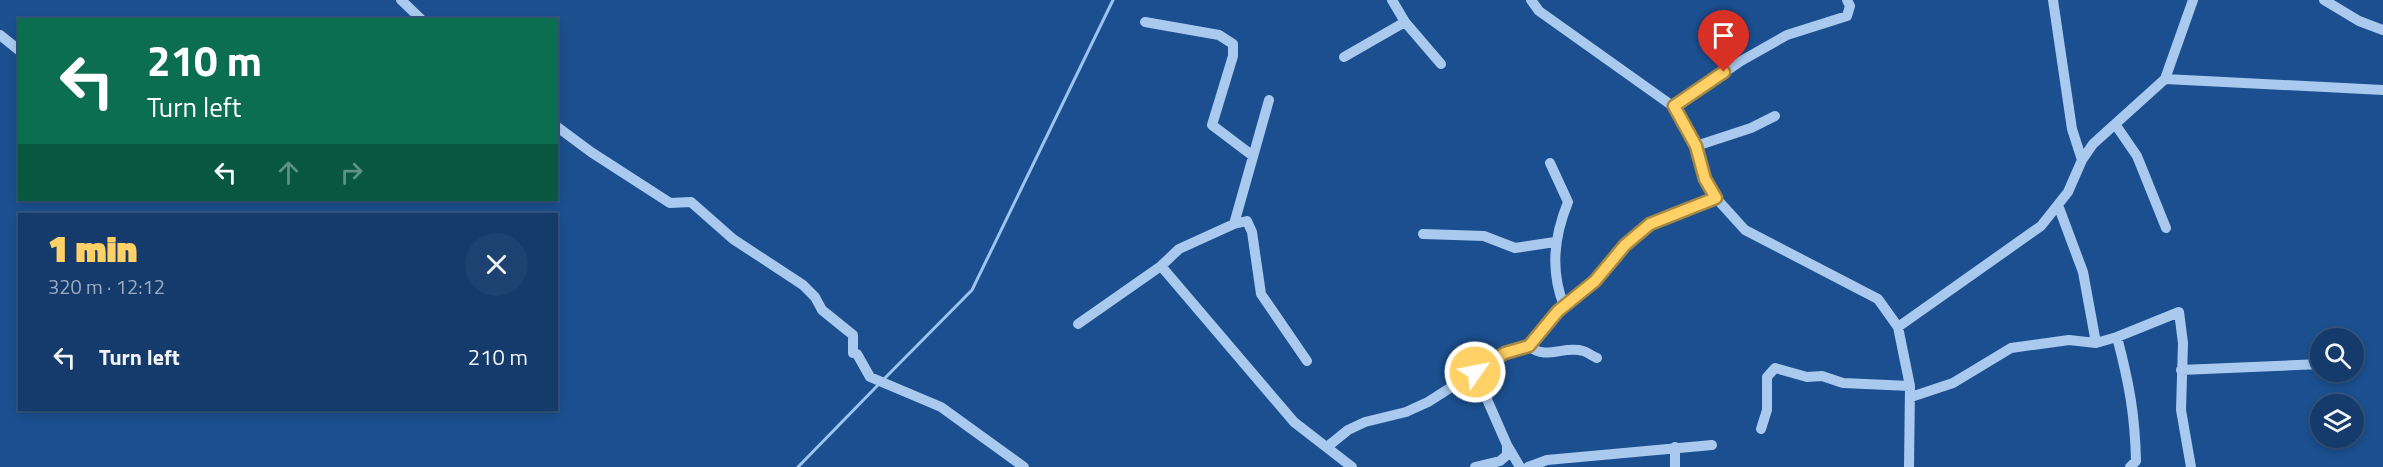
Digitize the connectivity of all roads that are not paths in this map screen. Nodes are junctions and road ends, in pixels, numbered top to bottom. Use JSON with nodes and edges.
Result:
{"nodes":[{"id":1,"x":401,"y":0,"type":"edge"},
{"id":2,"x":1392,"y":0,"type":"edge"},
{"id":3,"x":1531,"y":0,"type":"edge"},
{"id":4,"x":1846,"y":0,"type":"edge"},
{"id":5,"x":2053,"y":0,"type":"edge"},
{"id":6,"x":2193,"y":0,"type":"edge"},
{"id":7,"x":2324,"y":0,"type":"edge"},
{"id":8,"x":420,"y":18,"type":"edge"},
{"id":9,"x":1145,"y":22,"type":"dead end"},
{"id":10,"x":1405,"y":22,"type":"junction"},
{"id":11,"x":2383,"y":30,"type":"edge"},
{"id":12,"x":0,"y":35,"type":"edge"},
{"id":13,"x":18,"y":49,"type":"edge"},
{"id":14,"x":1344,"y":57,"type":"dead end"},
{"id":15,"x":1440,"y":64,"type":"dead end"},
{"id":16,"x":2165,"y":79,"type":"junction"},
{"id":17,"x":2383,"y":90,"type":"edge"},
{"id":18,"x":1269,"y":100,"type":"dead end"},
{"id":19,"x":1674,"y":106,"type":"junction"},
{"id":20,"x":1774,"y":116,"type":"dead end"},
{"id":21,"x":2115,"y":124,"type":"junction"},
{"id":22,"x":558,"y":127,"type":"edge"},
{"id":23,"x":1696,"y":146,"type":"junction"},
{"id":24,"x":1253,"y":156,"type":"junction"},
{"id":25,"x":2082,"y":160,"type":"junction"},
{"id":26,"x":1550,"y":163,"type":"dead end"},
{"id":27,"x":1716,"y":198,"type":"junction"},
{"id":28,"x":2058,"y":205,"type":"junction"},
{"id":29,"x":1234,"y":224,"type":"junction"},
{"id":30,"x":2166,"y":228,"type":"dead end"},
{"id":31,"x":1423,"y":234,"type":"dead end"},
{"id":32,"x":1555,"y":242,"type":"junction"},
{"id":33,"x":1161,"y":266,"type":"junction"},
{"id":34,"x":1564,"y":306,"type":"junction"},
{"id":35,"x":1078,"y":324,"type":"dead end"},
{"id":36,"x":1898,"y":327,"type":"junction"},
{"id":37,"x":2117,"y":337,"type":"junction"},
{"id":38,"x":2096,"y":343,"type":"junction"},
{"id":39,"x":1529,"y":346,"type":"junction"},
{"id":40,"x":1597,"y":358,"type":"dead end"},
{"id":41,"x":1307,"y":361,"type":"dead end"},
{"id":42,"x":2310,"y":364,"type":"edge"},
{"id":43,"x":2181,"y":370,"type":"junction"},
{"id":44,"x":1475,"y":372,"type":"junction"},
{"id":45,"x":1911,"y":392,"type":"junction"},
{"id":46,"x":1761,"y":429,"type":"dead end"},
{"id":47,"x":1507,"y":445,"type":"junction"},
{"id":48,"x":1712,"y":445,"type":"dead end"},
{"id":49,"x":1327,"y":447,"type":"junction"},
{"id":50,"x":1675,"y":447,"type":"junction"},
{"id":51,"x":1024,"y":467,"type":"edge"},
{"id":52,"x":1352,"y":467,"type":"edge"},
{"id":53,"x":1475,"y":467,"type":"edge"},
{"id":54,"x":1520,"y":467,"type":"edge"},
{"id":55,"x":1528,"y":467,"type":"edge"},
{"id":56,"x":1675,"y":467,"type":"edge"},
{"id":57,"x":1910,"y":467,"type":"edge"},
{"id":58,"x":2130,"y":467,"type":"edge"},
{"id":59,"x":2191,"y":467,"type":"edge"}],
"edges":[{"from":1,"to":8,"type":"street"},
{"from":2,"to":10,"type":"street"},
{"from":3,"to":19,"type":"street"},
{"from":4,"to":19,"type":"street"},
{"from":5,"to":25,"type":"street"},
{"from":6,"to":16,"type":"street"},
{"from":7,"to":11,"type":"street"},
{"from":9,"to":24,"type":"street"},
{"from":10,"to":14,"type":"street"},
{"from":10,"to":15,"type":"street"},
{"from":12,"to":13,"type":"street"},
{"from":16,"to":17,"type":"street"},
{"from":16,"to":21,"type":"street"},
{"from":18,"to":24,"type":"street"},
{"from":19,"to":23,"type":"street"},
{"from":20,"to":23,"type":"street"},
{"from":21,"to":25,"type":"street"},
{"from":21,"to":30,"type":"street"},
{"from":22,"to":51,"type":"street"},
{"from":23,"to":27,"type":"street"},
{"from":24,"to":29,"type":"street"},
{"from":25,"to":28,"type":"street"},
{"from":26,"to":32,"type":"street"},
{"from":27,"to":34,"type":"street"},
{"from":27,"to":36,"type":"street"},
{"from":28,"to":36,"type":"street"},
{"from":28,"to":38,"type":"street"},
{"from":29,"to":33,"type":"street"},
{"from":29,"to":41,"type":"street"},
{"from":31,"to":32,"type":"street"},
{"from":32,"to":34,"type":"street"},
{"from":33,"to":35,"type":"street"},
{"from":33,"to":49,"type":"street"},
{"from":34,"to":39,"type":"street"},
{"from":36,"to":45,"type":"street"},
{"from":37,"to":38,"type":"street"},
{"from":37,"to":43,"type":"street"},
{"from":37,"to":58,"type":"street"},
{"from":38,"to":45,"type":"street"},
{"from":39,"to":40,"type":"street"},
{"from":39,"to":44,"type":"street"},
{"from":42,"to":43,"type":"street"},
{"from":43,"to":59,"type":"street"},
{"from":44,"to":47,"type":"street"},
{"from":44,"to":49,"type":"street"},
{"from":45,"to":46,"type":"street"},
{"from":45,"to":57,"type":"street"},
{"from":47,"to":53,"type":"street"},
{"from":47,"to":54,"type":"street"},
{"from":48,"to":50,"type":"street"},
{"from":49,"to":52,"type":"street"},
{"from":50,"to":55,"type":"street"},
{"from":50,"to":56,"type":"street"}]}
